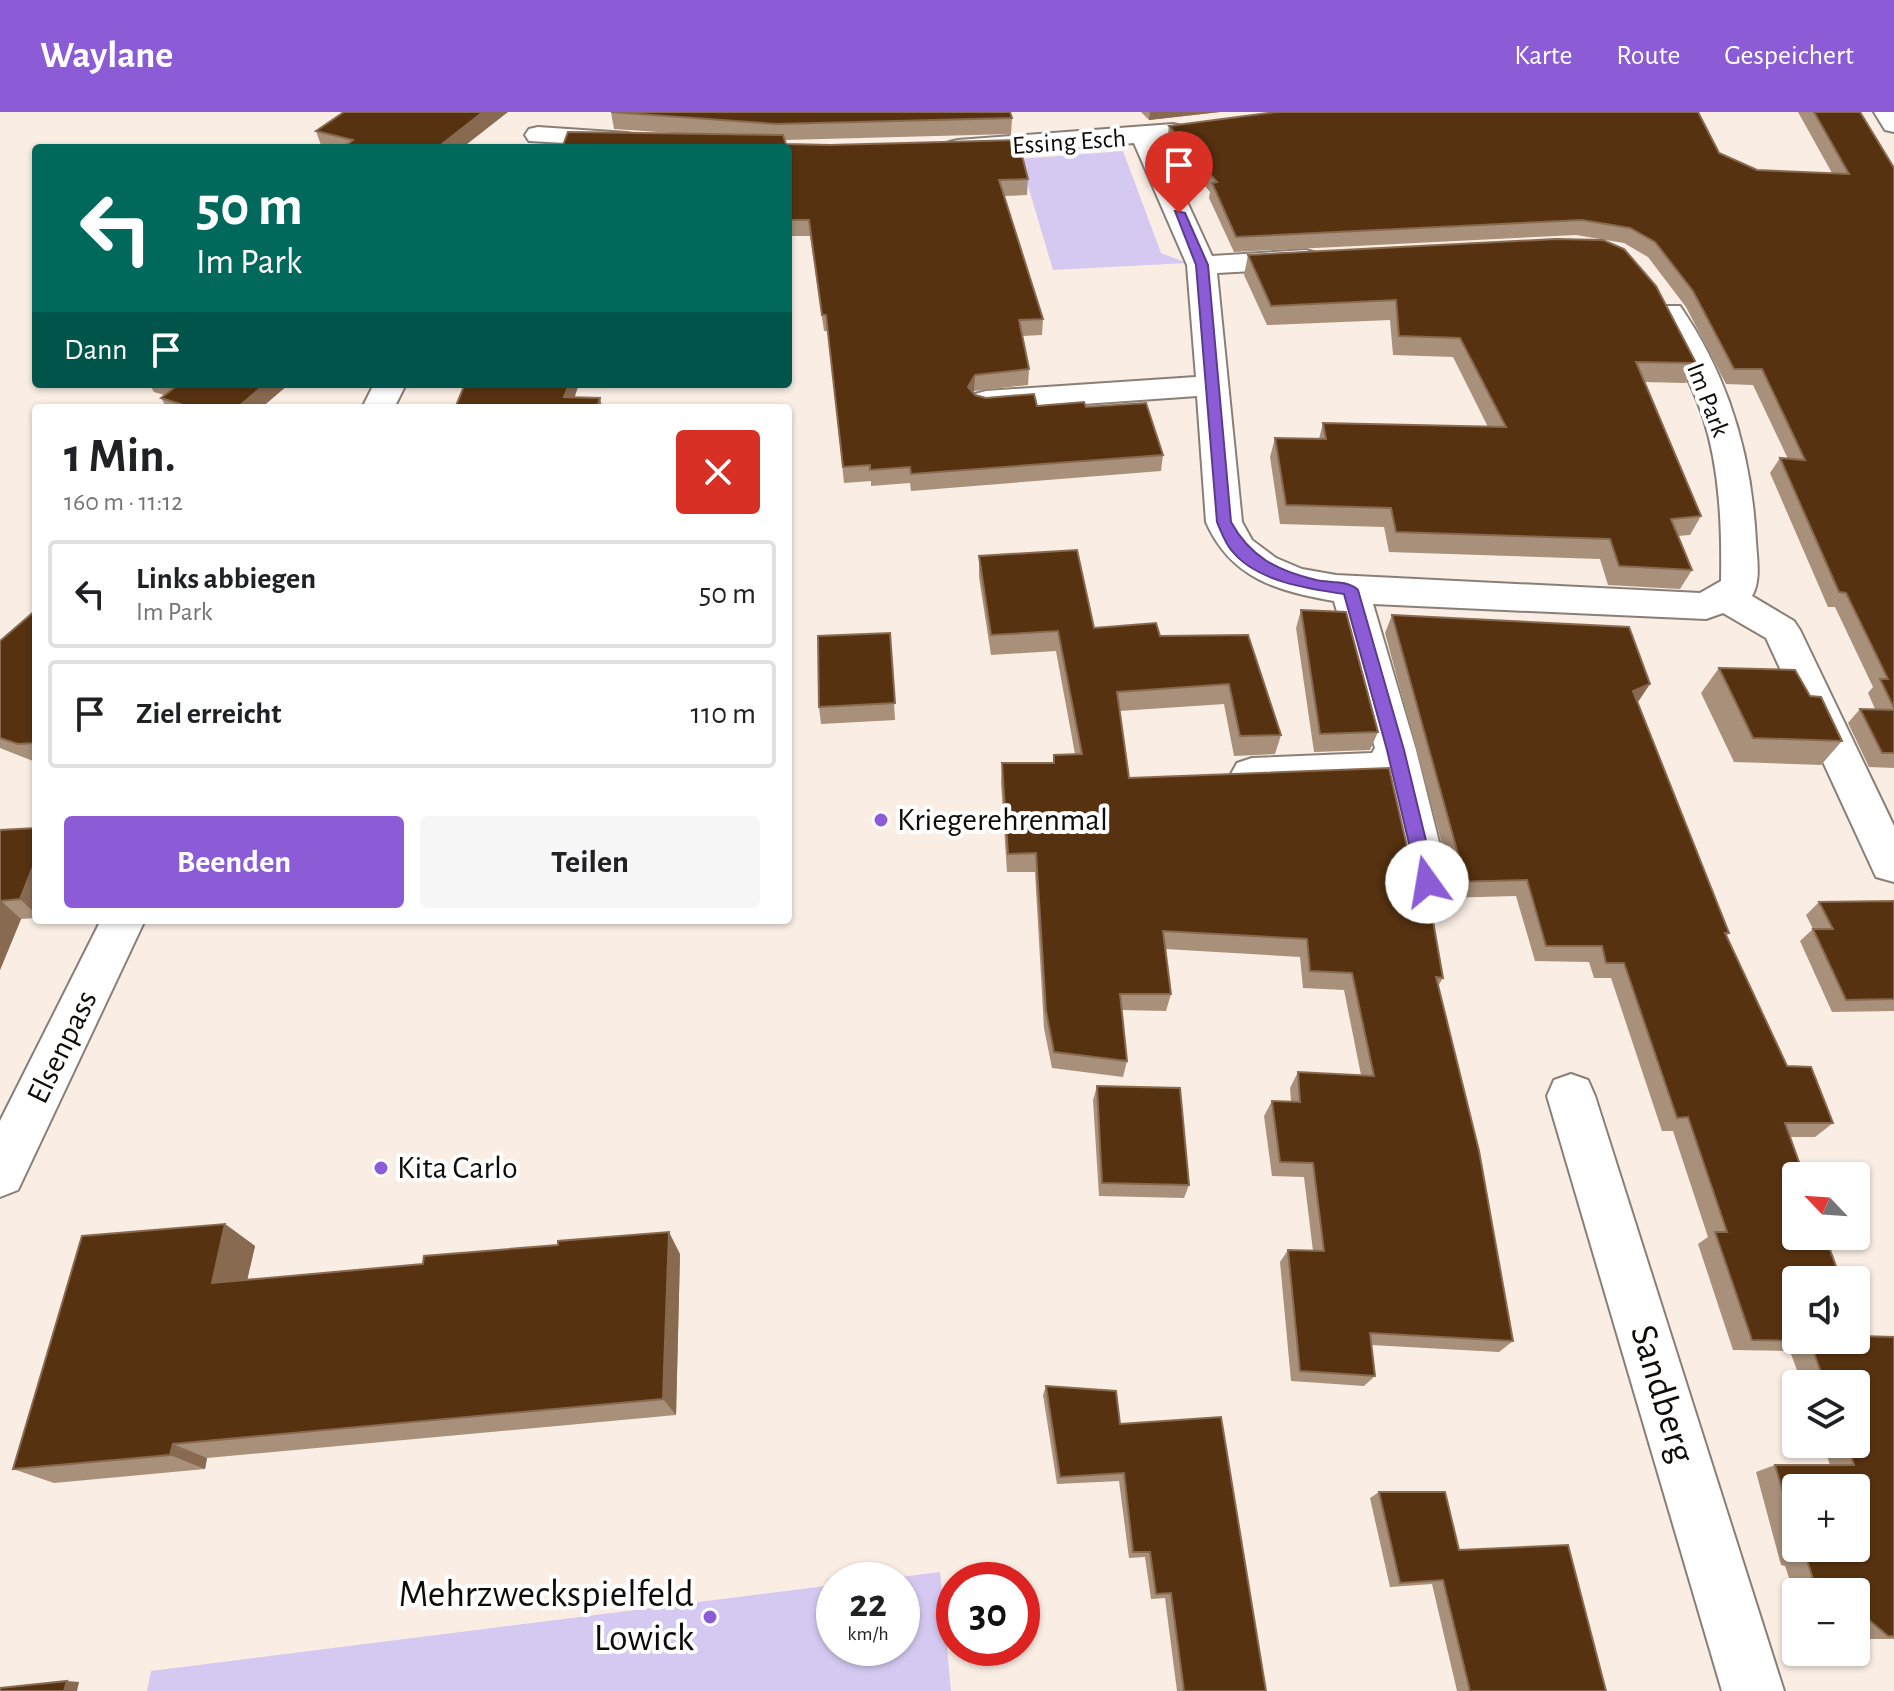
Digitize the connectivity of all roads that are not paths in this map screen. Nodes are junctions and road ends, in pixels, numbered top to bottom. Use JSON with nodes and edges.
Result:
{"nodes":[{"id":1,"x":555,"y":112,"type":"edge"},
{"id":2,"x":1887,"y":112,"type":"edge"},
{"id":3,"x":1894,"y":124,"type":"edge"},
{"id":4,"x":1191,"y":129,"type":"edge"},
{"id":5,"x":1144,"y":136,"type":"junction"},
{"id":6,"x":534,"y":142,"type":"edge"},
{"id":7,"x":649,"y":142,"type":"edge"},
{"id":8,"x":937,"y":149,"type":"edge"},
{"id":9,"x":1344,"y":257,"type":"edge"},
{"id":10,"x":1202,"y":265,"type":"junction"},
{"id":11,"x":1653,"y":282,"type":"edge"},
{"id":12,"x":1215,"y":385,"type":"junction"},
{"id":13,"x":986,"y":401,"type":"edge"},
{"id":14,"x":1350,"y":590,"type":"junction"},
{"id":15,"x":1724,"y":596,"type":"junction"},
{"id":16,"x":1396,"y":750,"type":"junction"},
{"id":17,"x":1209,"y":776,"type":"edge"},
{"id":18,"x":1891,"y":865,"type":"dead end"},
{"id":19,"x":1427,"y":882,"type":"edge"},
{"id":20,"x":121,"y":924,"type":"edge"},
{"id":21,"x":1571,"y":1096,"type":"dead end"},
{"id":22,"x":0,"y":1173,"type":"edge"},
{"id":23,"x":1753,"y":1691,"type":"edge"}],
"edges":[{"from":1,"to":6,"type":"street"},
{"from":2,"to":3,"type":"street"},
{"from":4,"to":5,"type":"street","name":"Essing Esch"},
{"from":5,"to":8,"type":"street","name":"Essing Esch"},
{"from":5,"to":10,"type":"street"},
{"from":6,"to":7,"type":"street"},
{"from":9,"to":10,"type":"street"},
{"from":10,"to":12,"type":"street"},
{"from":11,"to":15,"type":"street","name":"Im Park"},
{"from":12,"to":13,"type":"street"},
{"from":12,"to":14,"type":"street"},
{"from":14,"to":15,"type":"street"},
{"from":14,"to":16,"type":"street"},
{"from":15,"to":18,"type":"street"},
{"from":16,"to":17,"type":"street"},
{"from":16,"to":19,"type":"street"},
{"from":20,"to":22,"type":"street","name":"Elsenpass"},
{"from":21,"to":23,"type":"street","name":"Sandberg"}]}
